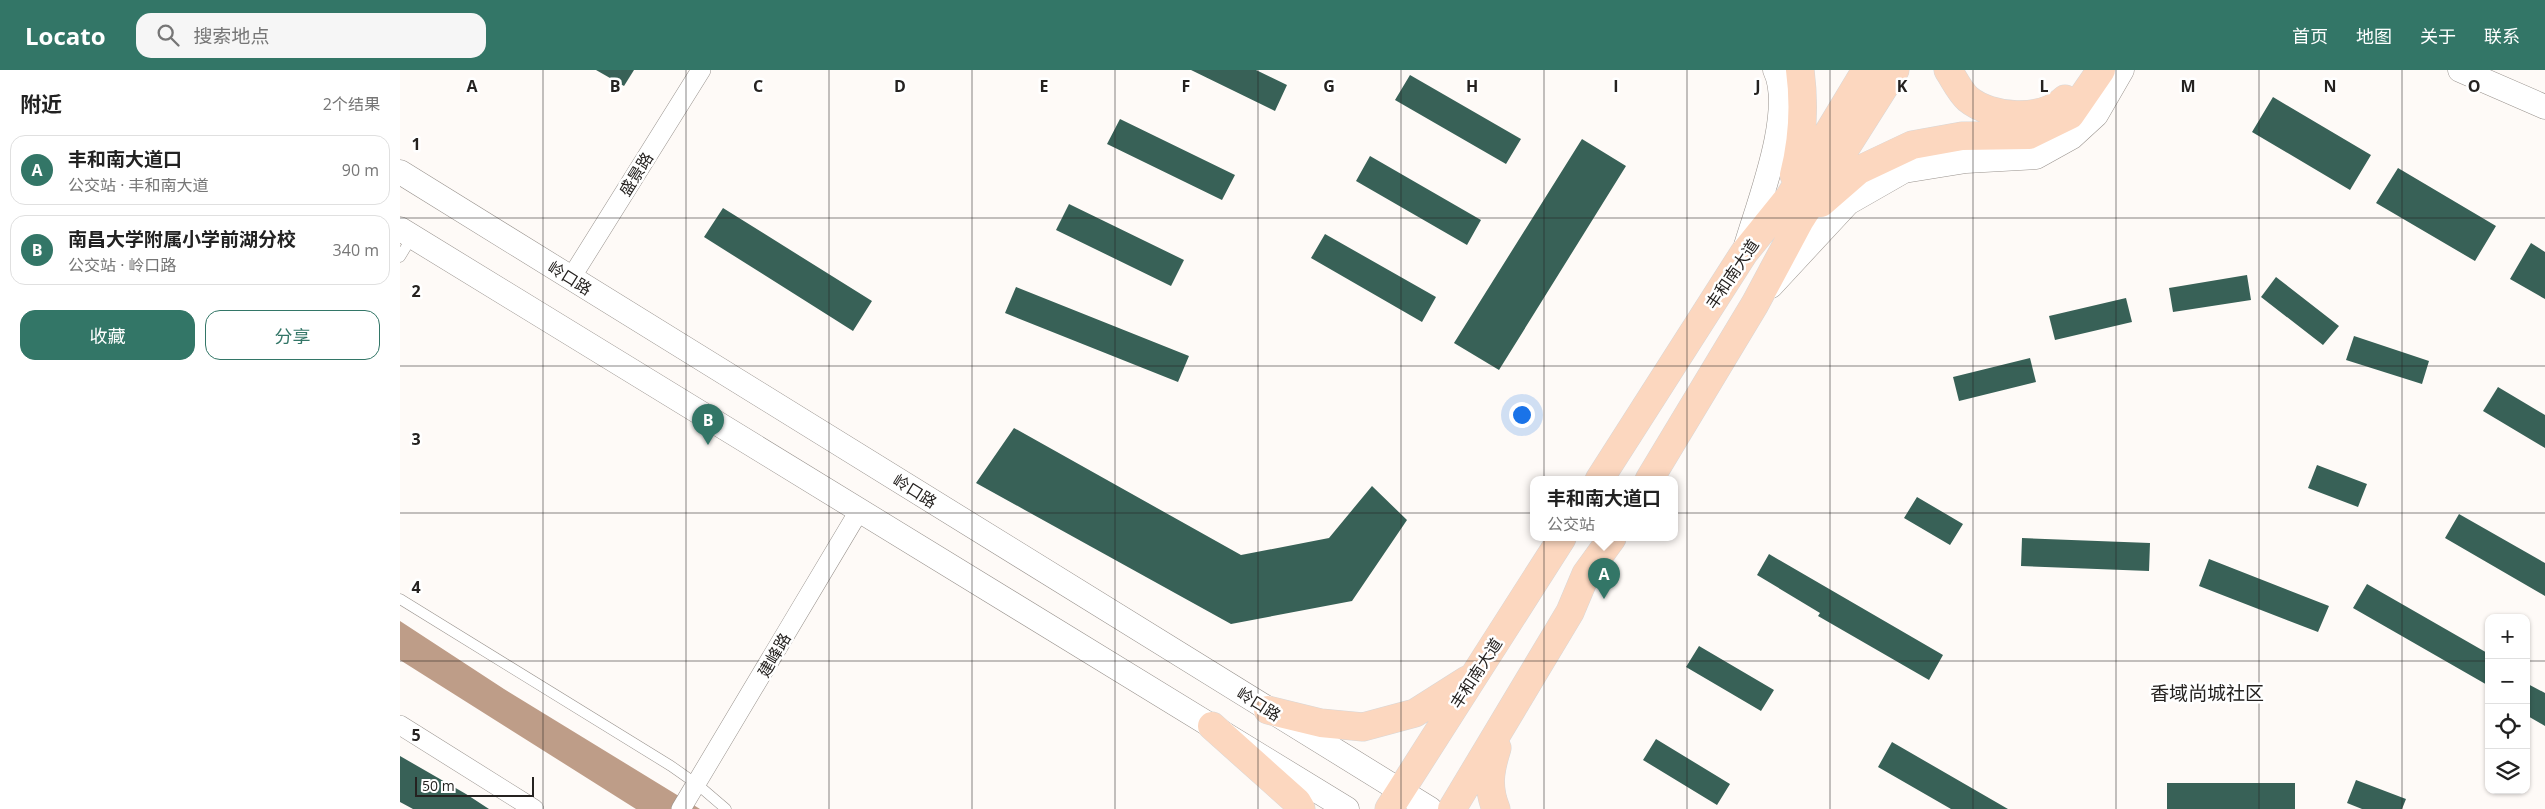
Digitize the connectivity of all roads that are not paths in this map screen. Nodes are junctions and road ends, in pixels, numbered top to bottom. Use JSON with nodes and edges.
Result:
{"nodes":[{"id":1,"x":701,"y":70,"type":"edge"},
{"id":2,"x":1775,"y":70,"type":"edge"},
{"id":3,"x":1800,"y":70,"type":"edge"},
{"id":4,"x":1866,"y":70,"type":"edge"},
{"id":5,"x":1895,"y":70,"type":"edge"},
{"id":6,"x":1948,"y":70,"type":"edge"},
{"id":7,"x":2091,"y":70,"type":"edge"},
{"id":8,"x":2101,"y":70,"type":"edge"},
{"id":9,"x":2122,"y":70,"type":"edge"},
{"id":10,"x":2460,"y":70,"type":"edge"},
{"id":11,"x":2545,"y":107,"type":"edge"},
{"id":12,"x":400,"y":172,"type":"edge"},
{"id":13,"x":1790,"y":196,"type":"junction"},
{"id":14,"x":1800,"y":220,"type":"junction"},
{"id":15,"x":406,"y":233,"type":"edge"},
{"id":16,"x":1744,"y":253,"type":"junction"},
{"id":17,"x":400,"y":257,"type":"edge"},
{"id":18,"x":570,"y":278,"type":"junction"},
{"id":19,"x":1755,"y":304,"type":"junction"},
{"id":20,"x":1602,"y":476,"type":"edge"},
{"id":21,"x":1651,"y":476,"type":"edge"},
{"id":22,"x":859,"y":511,"type":"junction"},
{"id":23,"x":1560,"y":541,"type":"edge"},
{"id":24,"x":1617,"y":541,"type":"edge"},
{"id":25,"x":1592,"y":590,"type":"dead end"},
{"id":26,"x":400,"y":599,"type":"edge"},
{"id":27,"x":1570,"y":612,"type":"junction"},
{"id":28,"x":1475,"y":675,"type":"junction"},
{"id":29,"x":1268,"y":710,"type":"junction"},
{"id":30,"x":1505,"y":721,"type":"junction"},
{"id":31,"x":400,"y":726,"type":"edge"},
{"id":32,"x":1212,"y":726,"type":"junction"},
{"id":33,"x":689,"y":798,"type":"edge"},
{"id":34,"x":1395,"y":800,"type":"edge"},
{"id":35,"x":534,"y":809,"type":"edge"},
{"id":36,"x":726,"y":809,"type":"edge"},
{"id":37,"x":1301,"y":809,"type":"edge"},
{"id":38,"x":1347,"y":809,"type":"edge"},
{"id":39,"x":1430,"y":809,"type":"edge"},
{"id":40,"x":1452,"y":809,"type":"edge"},
{"id":41,"x":1496,"y":809,"type":"edge"}],
"edges":[{"from":1,"to":18,"type":"street","name":"盛景路"},
{"from":2,"to":16,"type":"street"},
{"from":3,"to":13,"type":"main road"},
{"from":4,"to":13,"type":"main road","name":"丰和南大道"},
{"from":5,"to":14,"type":"main road","name":"丰和南大道"},
{"from":6,"to":7,"type":"main road"},
{"from":8,"to":14,"type":"main road"},
{"from":9,"to":19,"type":"street"},
{"from":10,"to":11,"type":"street"},
{"from":12,"to":18,"type":"street","name":"岭口路"},
{"from":13,"to":16,"type":"main road","name":"丰和南大道"},
{"from":14,"to":19,"type":"main road","name":"丰和南大道"},
{"from":15,"to":17,"type":"lane"},
{"from":15,"to":22,"type":"street"},
{"from":16,"to":20,"type":"main road","name":"丰和南大道"},
{"from":18,"to":29,"type":"street","name":"岭口路"},
{"from":19,"to":21,"type":"main road","name":"丰和南大道"},
{"from":22,"to":32,"type":"street"},
{"from":22,"to":33,"type":"street","name":"建峰路"},
{"from":23,"to":28,"type":"main road","name":"丰和南大道"},
{"from":24,"to":27,"type":"main road"},
{"from":25,"to":27,"type":"lane"},
{"from":26,"to":33,"type":"lane"},
{"from":27,"to":30,"type":"main road"},
{"from":28,"to":29,"type":"main road"},
{"from":28,"to":34,"type":"main road","name":"丰和南大道"},
{"from":29,"to":34,"type":"street","name":"岭口路"},
{"from":30,"to":40,"type":"main road"},
{"from":30,"to":41,"type":"main road"},
{"from":31,"to":35,"type":"street"},
{"from":32,"to":37,"type":"main road"},
{"from":32,"to":38,"type":"street"},
{"from":33,"to":36,"type":"lane"},
{"from":34,"to":39,"type":"street","name":"岭口路"}]}
